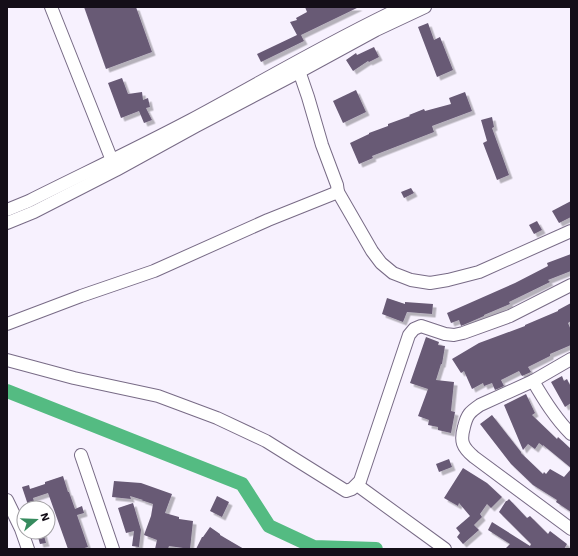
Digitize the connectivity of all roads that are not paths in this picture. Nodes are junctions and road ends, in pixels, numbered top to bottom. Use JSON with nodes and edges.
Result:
{"nodes":[{"id":1,"x":51,"y":7,"type":"edge"},
{"id":2,"x":403,"y":7,"type":"edge"},
{"id":3,"x":425,"y":7,"type":"edge"},
{"id":4,"x":297,"y":67,"type":"junction"},
{"id":5,"x":114,"y":165,"type":"junction"},
{"id":6,"x":338,"y":192,"type":"junction"},
{"id":7,"x":7,"y":210,"type":"edge"},
{"id":8,"x":7,"y":223,"type":"edge"},
{"id":9,"x":571,"y":232,"type":"edge"},
{"id":10,"x":571,"y":285,"type":"edge"},
{"id":11,"x":7,"y":324,"type":"edge"},
{"id":12,"x":571,"y":359,"type":"edge"},
{"id":13,"x":7,"y":360,"type":"edge"},
{"id":14,"x":533,"y":381,"type":"junction"},
{"id":15,"x":571,"y":434,"type":"edge"},
{"id":16,"x":81,"y":455,"type":"dead end"},
{"id":17,"x":357,"y":485,"type":"junction"},
{"id":18,"x":7,"y":500,"type":"edge"},
{"id":19,"x":571,"y":529,"type":"edge"},
{"id":20,"x":28,"y":549,"type":"edge"},
{"id":21,"x":114,"y":549,"type":"edge"},
{"id":22,"x":445,"y":549,"type":"edge"}],
"edges":[{"from":1,"to":5,"type":"street"},
{"from":2,"to":4,"type":"street"},
{"from":3,"to":4,"type":"street"},
{"from":4,"to":5,"type":"street"},
{"from":4,"to":6,"type":"street"},
{"from":5,"to":7,"type":"street"},
{"from":5,"to":8,"type":"street"},
{"from":6,"to":9,"type":"street"},
{"from":6,"to":11,"type":"street"},
{"from":10,"to":17,"type":"street"},
{"from":12,"to":14,"type":"street"},
{"from":13,"to":17,"type":"street"},
{"from":14,"to":15,"type":"street"},
{"from":14,"to":19,"type":"street"},
{"from":16,"to":21,"type":"street"},
{"from":17,"to":22,"type":"street"},
{"from":18,"to":20,"type":"street"}]}
